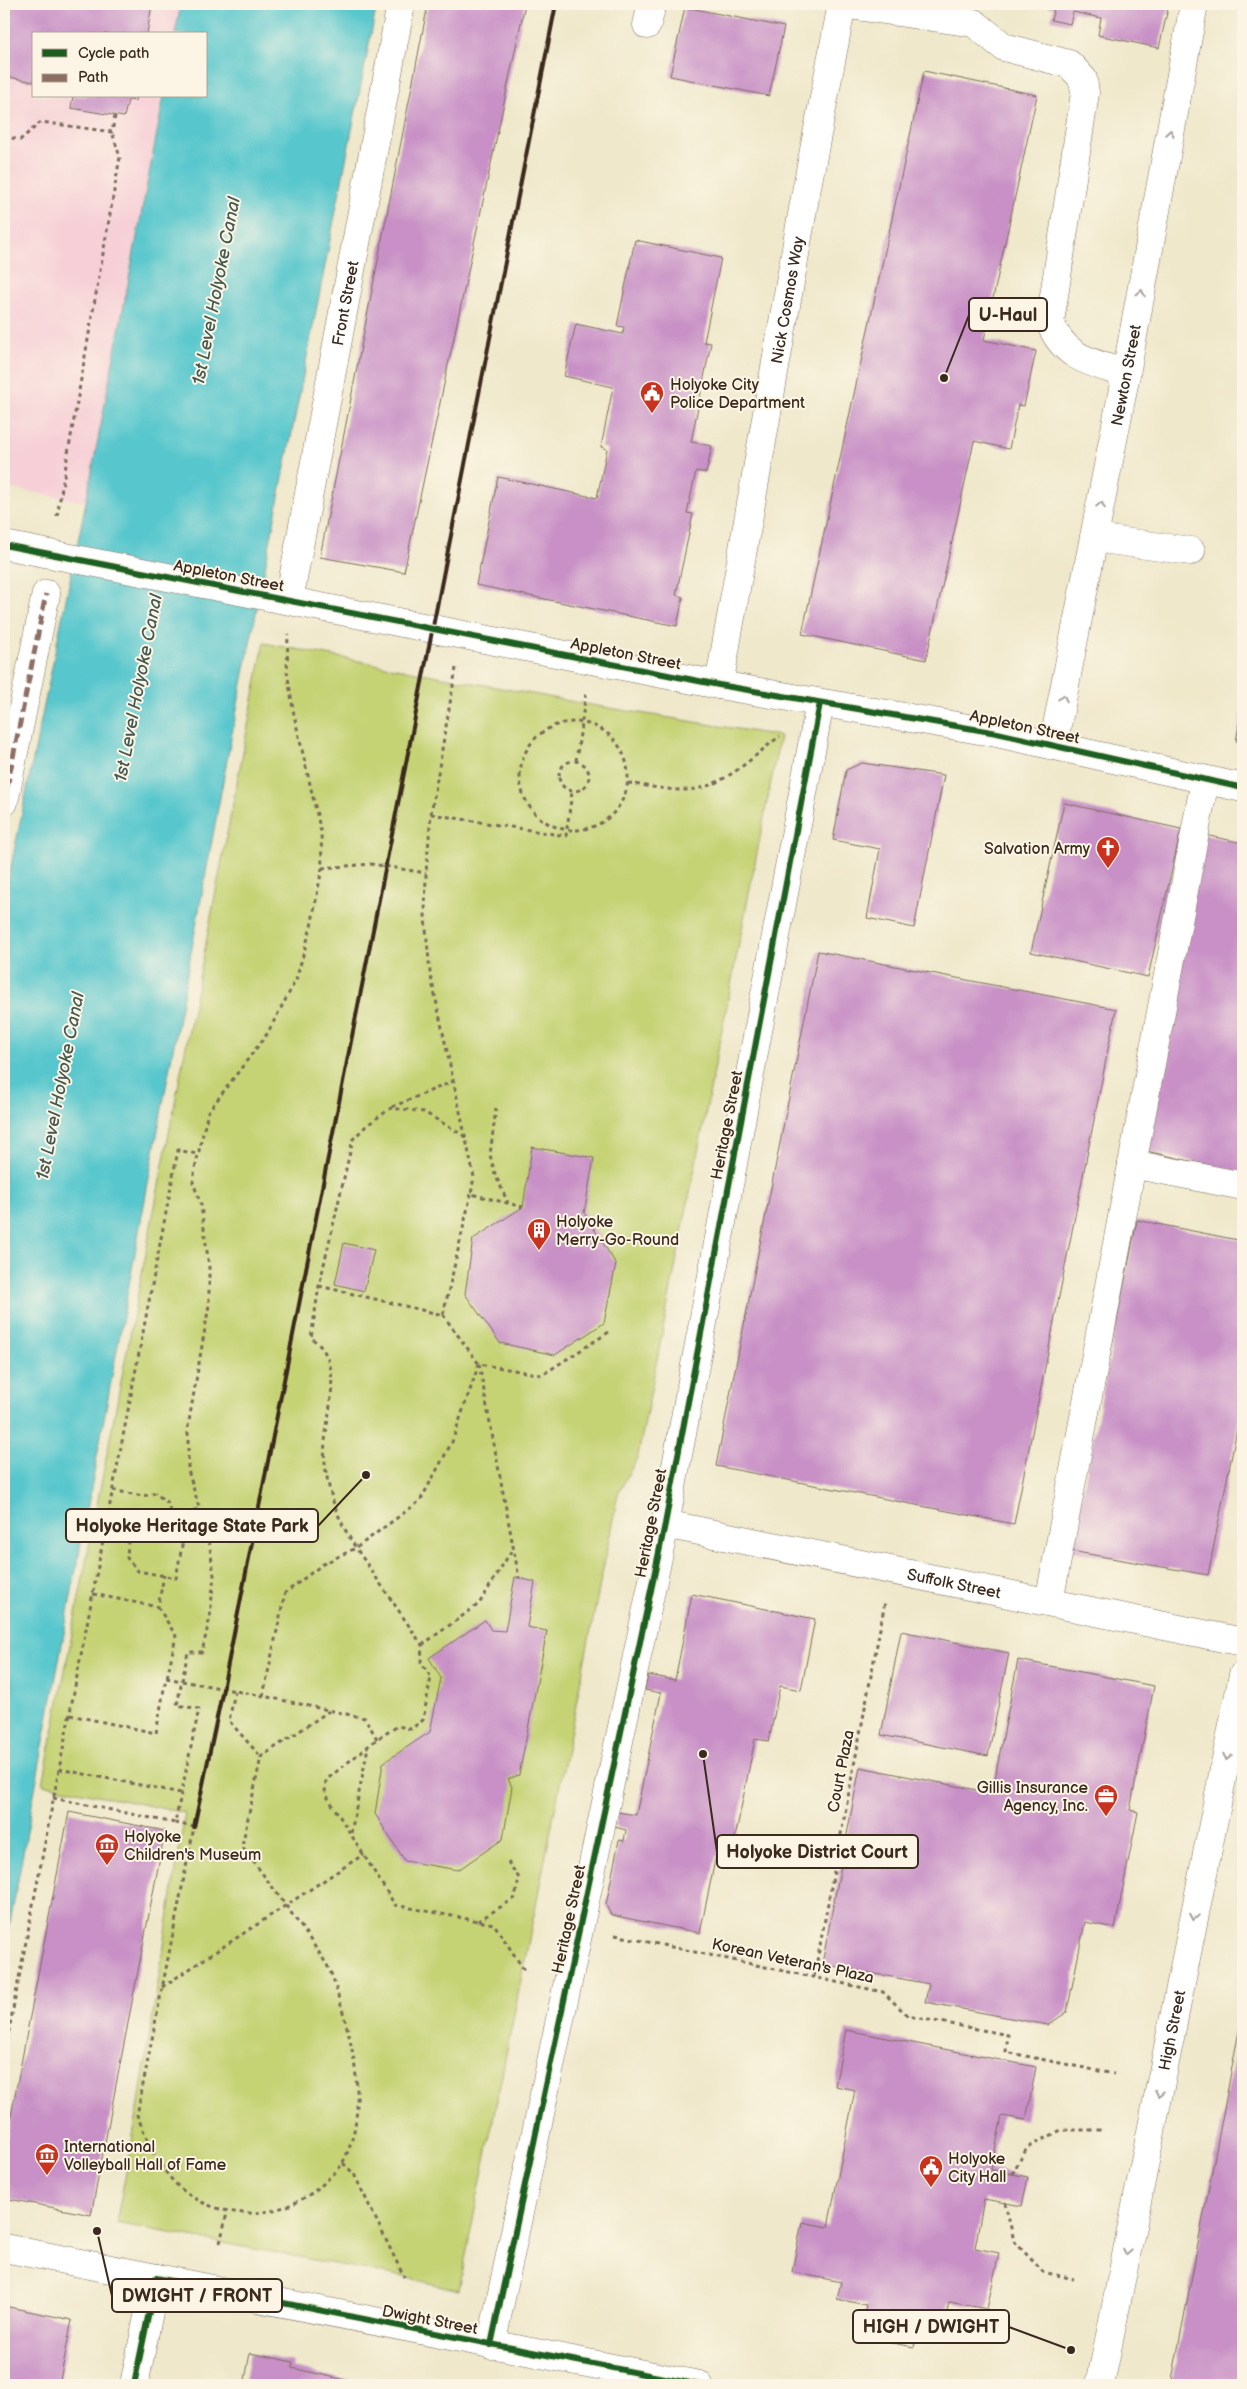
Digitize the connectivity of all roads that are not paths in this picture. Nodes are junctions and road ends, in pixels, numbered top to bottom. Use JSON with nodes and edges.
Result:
{"nodes":[{"id":1,"x":401,"y":4,"type":"edge"},
{"id":2,"x":842,"y":4,"type":"edge"},
{"id":3,"x":1194,"y":4,"type":"edge"},
{"id":4,"x":1126,"y":374,"type":"junction"},
{"id":5,"x":1094,"y":538,"type":"junction"},
{"id":6,"x":4,"y":545,"type":"edge"},
{"id":7,"x":1191,"y":551,"type":"dead end"},
{"id":8,"x":46,"y":594,"type":"dead end"},
{"id":9,"x":280,"y":598,"type":"junction"},
{"id":10,"x":719,"y":685,"type":"junction"},
{"id":11,"x":820,"y":703,"type":"junction"},
{"id":12,"x":1053,"y":746,"type":"junction"},
{"id":13,"x":1205,"y":780,"type":"junction"},
{"id":14,"x":1243,"y":788,"type":"edge"},
{"id":15,"x":4,"y":802,"type":"edge"},
{"id":16,"x":1132,"y":1164,"type":"junction"},
{"id":17,"x":1243,"y":1186,"type":"edge"},
{"id":18,"x":665,"y":1524,"type":"junction"},
{"id":19,"x":1049,"y":1602,"type":"junction"},
{"id":20,"x":1243,"y":1642,"type":"edge"},
{"id":21,"x":1243,"y":1675,"type":"edge"},
{"id":22,"x":4,"y":2248,"type":"edge"},
{"id":23,"x":156,"y":2278,"type":"junction"},
{"id":24,"x":491,"y":2345,"type":"junction"},
{"id":25,"x":134,"y":2385,"type":"edge"},
{"id":26,"x":699,"y":2385,"type":"edge"},
{"id":27,"x":1100,"y":2385,"type":"edge"}],
"edges":[{"from":1,"to":9,"type":"street","name":"Front Street"},
{"from":2,"to":4,"type":"street"},
{"from":2,"to":10,"type":"street","name":"Nick Cosmos Way"},
{"from":4,"to":3,"type":"street","name":"Newton Street","one_way":true},
{"from":5,"to":4,"type":"street","name":"Newton Street","one_way":true},
{"from":5,"to":7,"type":"street"},
{"from":12,"to":5,"type":"street","name":"Newton Street","one_way":true},
{"from":6,"to":9,"type":"street","name":"Appleton Street"},
{"from":8,"to":15,"type":"street"},
{"from":9,"to":10,"type":"street","name":"Appleton Street"},
{"from":10,"to":11,"type":"street","name":"Appleton Street"},
{"from":11,"to":12,"type":"street","name":"Appleton Street"},
{"from":11,"to":18,"type":"street","name":"Heritage Street"},
{"from":12,"to":13,"type":"street","name":"Appleton Street"},
{"from":13,"to":14,"type":"street","name":"Appleton Street"},
{"from":13,"to":16,"type":"street"},
{"from":16,"to":17,"type":"street"},
{"from":16,"to":19,"type":"street"},
{"from":18,"to":19,"type":"street","name":"Suffolk Street"},
{"from":18,"to":24,"type":"street","name":"Heritage Street"},
{"from":19,"to":20,"type":"street","name":"Suffolk Street"},
{"from":21,"to":27,"type":"street","name":"High Street","one_way":true},
{"from":22,"to":23,"type":"street","name":"Dwight Street"},
{"from":23,"to":24,"type":"street","name":"Dwight Street"},
{"from":23,"to":25,"type":"street"},
{"from":24,"to":26,"type":"street","name":"Dwight Street"}]}
